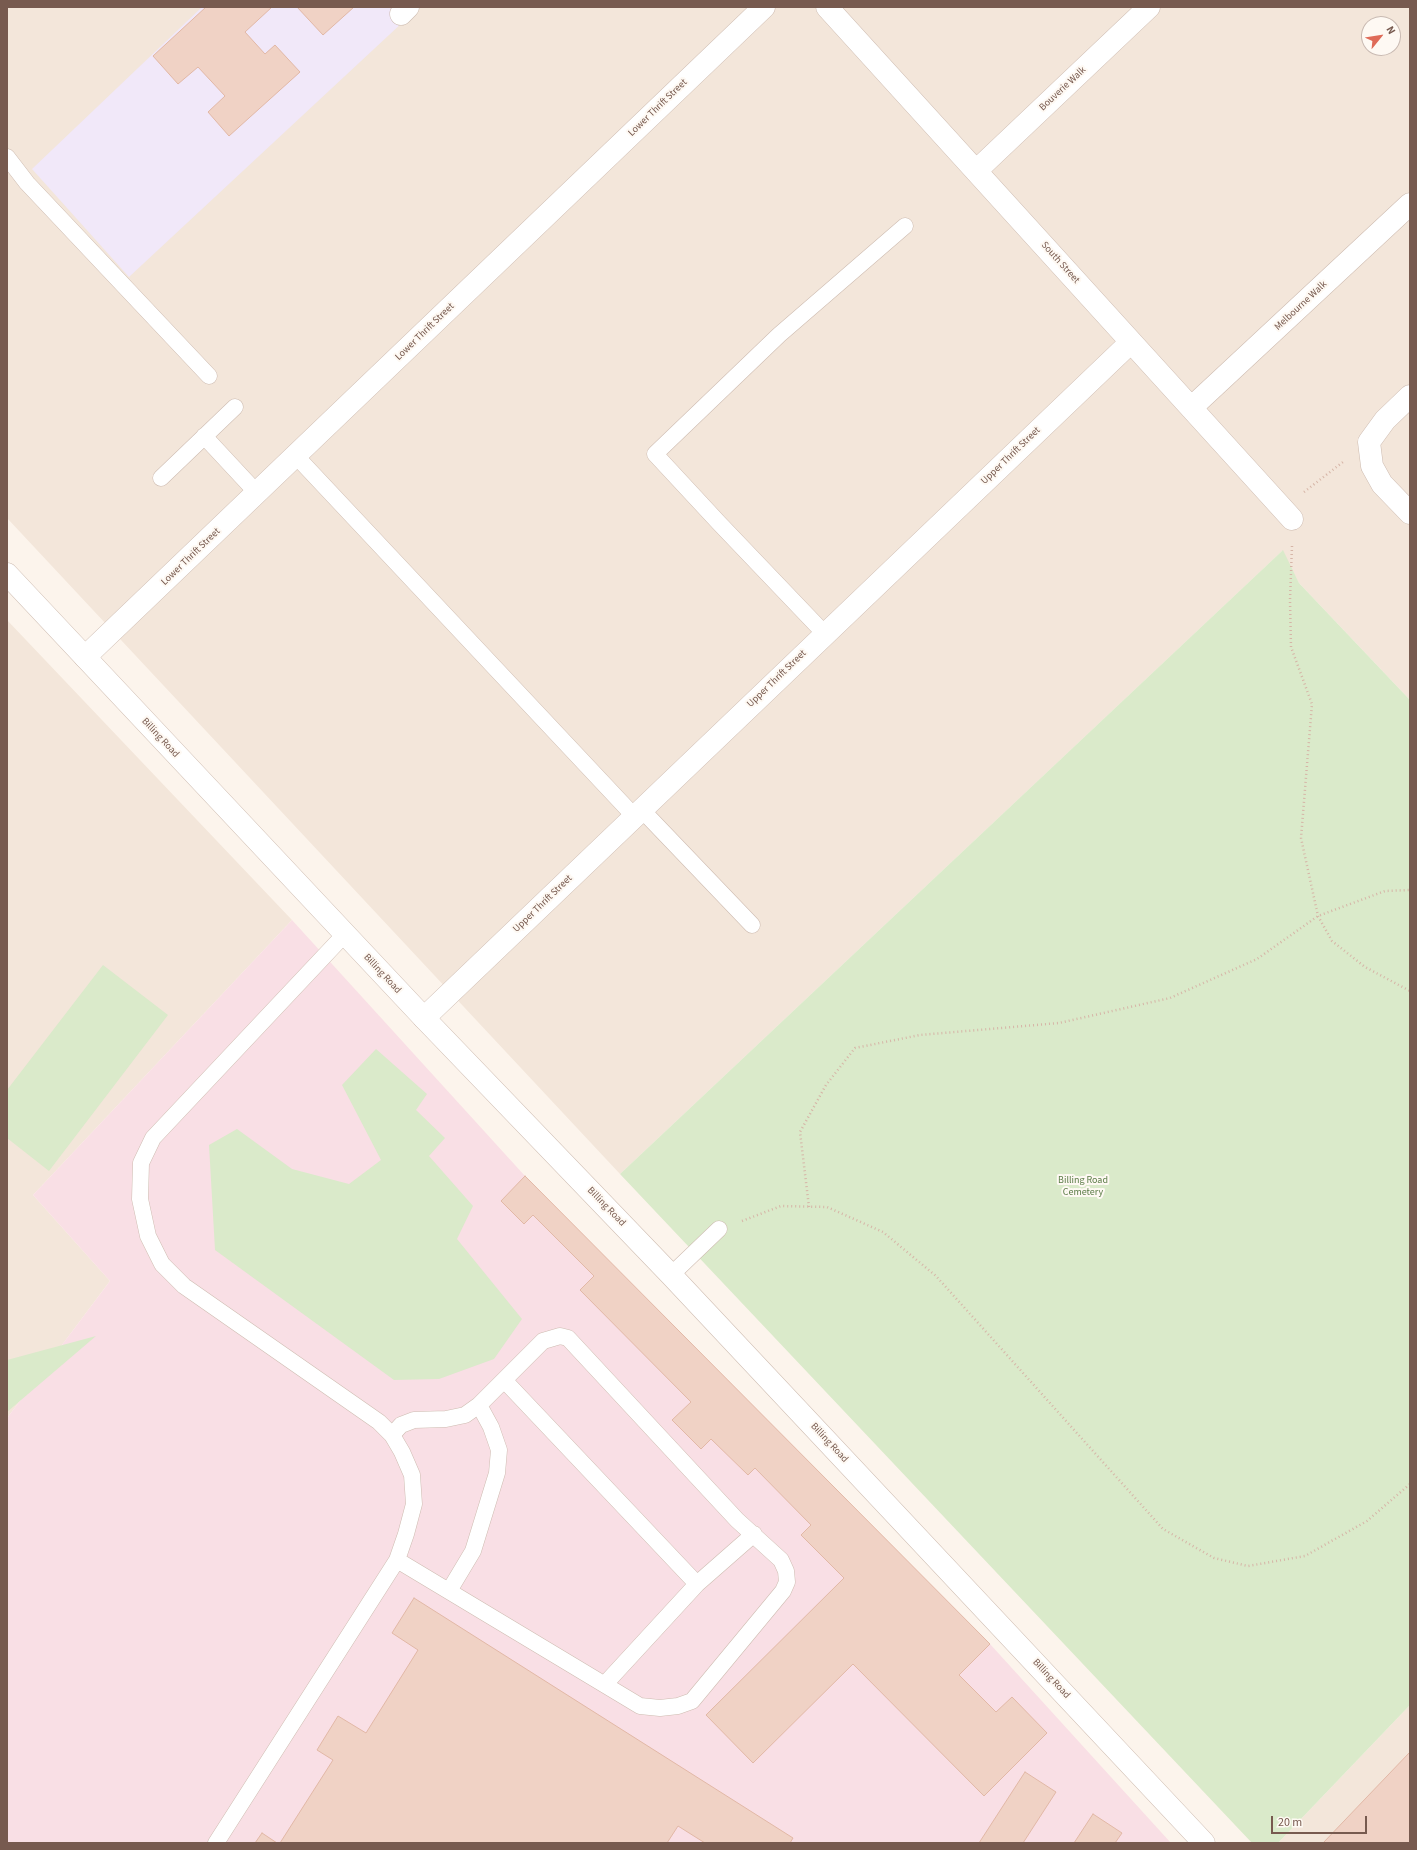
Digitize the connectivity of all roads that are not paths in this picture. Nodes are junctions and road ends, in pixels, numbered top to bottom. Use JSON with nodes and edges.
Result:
{"nodes":[{"id":1,"x":764,"y":7,"type":"edge"},
{"id":2,"x":827,"y":7,"type":"edge"},
{"id":3,"x":1149,"y":7,"type":"edge"},
{"id":4,"x":7,"y":157,"type":"edge"},
{"id":5,"x":976,"y":171,"type":"junction"},
{"id":6,"x":1410,"y":204,"type":"edge"},
{"id":7,"x":905,"y":226,"type":"dead end"},
{"id":8,"x":1131,"y":342,"type":"junction"},
{"id":9,"x":209,"y":376,"type":"dead end"},
{"id":10,"x":1410,"y":396,"type":"edge"},
{"id":11,"x":235,"y":407,"type":"dead end"},
{"id":12,"x":1191,"y":408,"type":"junction"},
{"id":13,"x":204,"y":436,"type":"junction"},
{"id":14,"x":296,"y":456,"type":"junction"},
{"id":15,"x":161,"y":478,"type":"dead end"},
{"id":16,"x":257,"y":493,"type":"junction"},
{"id":17,"x":1410,"y":513,"type":"edge"},
{"id":18,"x":1288,"y":514,"type":"road end"},
{"id":19,"x":7,"y":574,"type":"edge"},
{"id":20,"x":825,"y":634,"type":"junction"},
{"id":21,"x":85,"y":658,"type":"junction"},
{"id":22,"x":638,"y":813,"type":"junction"},
{"id":23,"x":752,"y":925,"type":"dead end"},
{"id":24,"x":345,"y":934,"type":"junction"},
{"id":25,"x":424,"y":1018,"type":"junction"},
{"id":26,"x":719,"y":1229,"type":"road end"},
{"id":27,"x":671,"y":1275,"type":"junction"},
{"id":28,"x":504,"y":1380,"type":"junction"},
{"id":29,"x":479,"y":1405,"type":"junction"},
{"id":30,"x":392,"y":1435,"type":"junction"},
{"id":31,"x":754,"y":1534,"type":"junction"},
{"id":32,"x":396,"y":1560,"type":"junction"},
{"id":33,"x":697,"y":1584,"type":"junction"},
{"id":34,"x":448,"y":1591,"type":"junction"},
{"id":35,"x":605,"y":1684,"type":"junction"},
{"id":36,"x":216,"y":1843,"type":"edge"},
{"id":37,"x":1204,"y":1843,"type":"edge"}],
"edges":[{"from":1,"to":14,"type":"street","name":"Lower Thrift Street"},
{"from":2,"to":5,"type":"street","name":"South Street"},
{"from":3,"to":5,"type":"street","name":"Bouverie Walk"},
{"from":4,"to":9,"type":"lane"},
{"from":5,"to":8,"type":"street","name":"South Street"},
{"from":6,"to":12,"type":"street","name":"Melbourne Walk"},
{"from":7,"to":20,"type":"lane"},
{"from":8,"to":12,"type":"street","name":"South Street"},
{"from":8,"to":20,"type":"street","name":"Upper Thrift Street"},
{"from":10,"to":17,"type":"street"},
{"from":11,"to":13,"type":"lane"},
{"from":12,"to":18,"type":"street","name":"South Street"},
{"from":13,"to":15,"type":"lane"},
{"from":13,"to":16,"type":"lane"},
{"from":14,"to":16,"type":"street","name":"Lower Thrift Street"},
{"from":14,"to":22,"type":"lane"},
{"from":16,"to":21,"type":"street","name":"Lower Thrift Street"},
{"from":19,"to":21,"type":"street","name":"Billing Road"},
{"from":20,"to":22,"type":"street","name":"Upper Thrift Street"},
{"from":21,"to":24,"type":"street","name":"Billing Road"},
{"from":22,"to":23,"type":"lane"},
{"from":22,"to":25,"type":"street","name":"Upper Thrift Street"},
{"from":24,"to":25,"type":"street","name":"Billing Road"},
{"from":24,"to":30,"type":"lane"},
{"from":25,"to":27,"type":"street","name":"Billing Road"},
{"from":26,"to":27,"type":"lane"},
{"from":27,"to":37,"type":"street","name":"Billing Road"},
{"from":28,"to":29,"type":"lane"},
{"from":28,"to":31,"type":"lane"},
{"from":28,"to":33,"type":"lane"},
{"from":29,"to":30,"type":"lane"},
{"from":29,"to":34,"type":"lane"},
{"from":30,"to":32,"type":"lane"},
{"from":31,"to":33,"type":"lane"},
{"from":31,"to":35,"type":"lane"},
{"from":32,"to":34,"type":"lane"},
{"from":32,"to":36,"type":"lane"},
{"from":33,"to":35,"type":"lane"},
{"from":34,"to":35,"type":"lane"}]}
